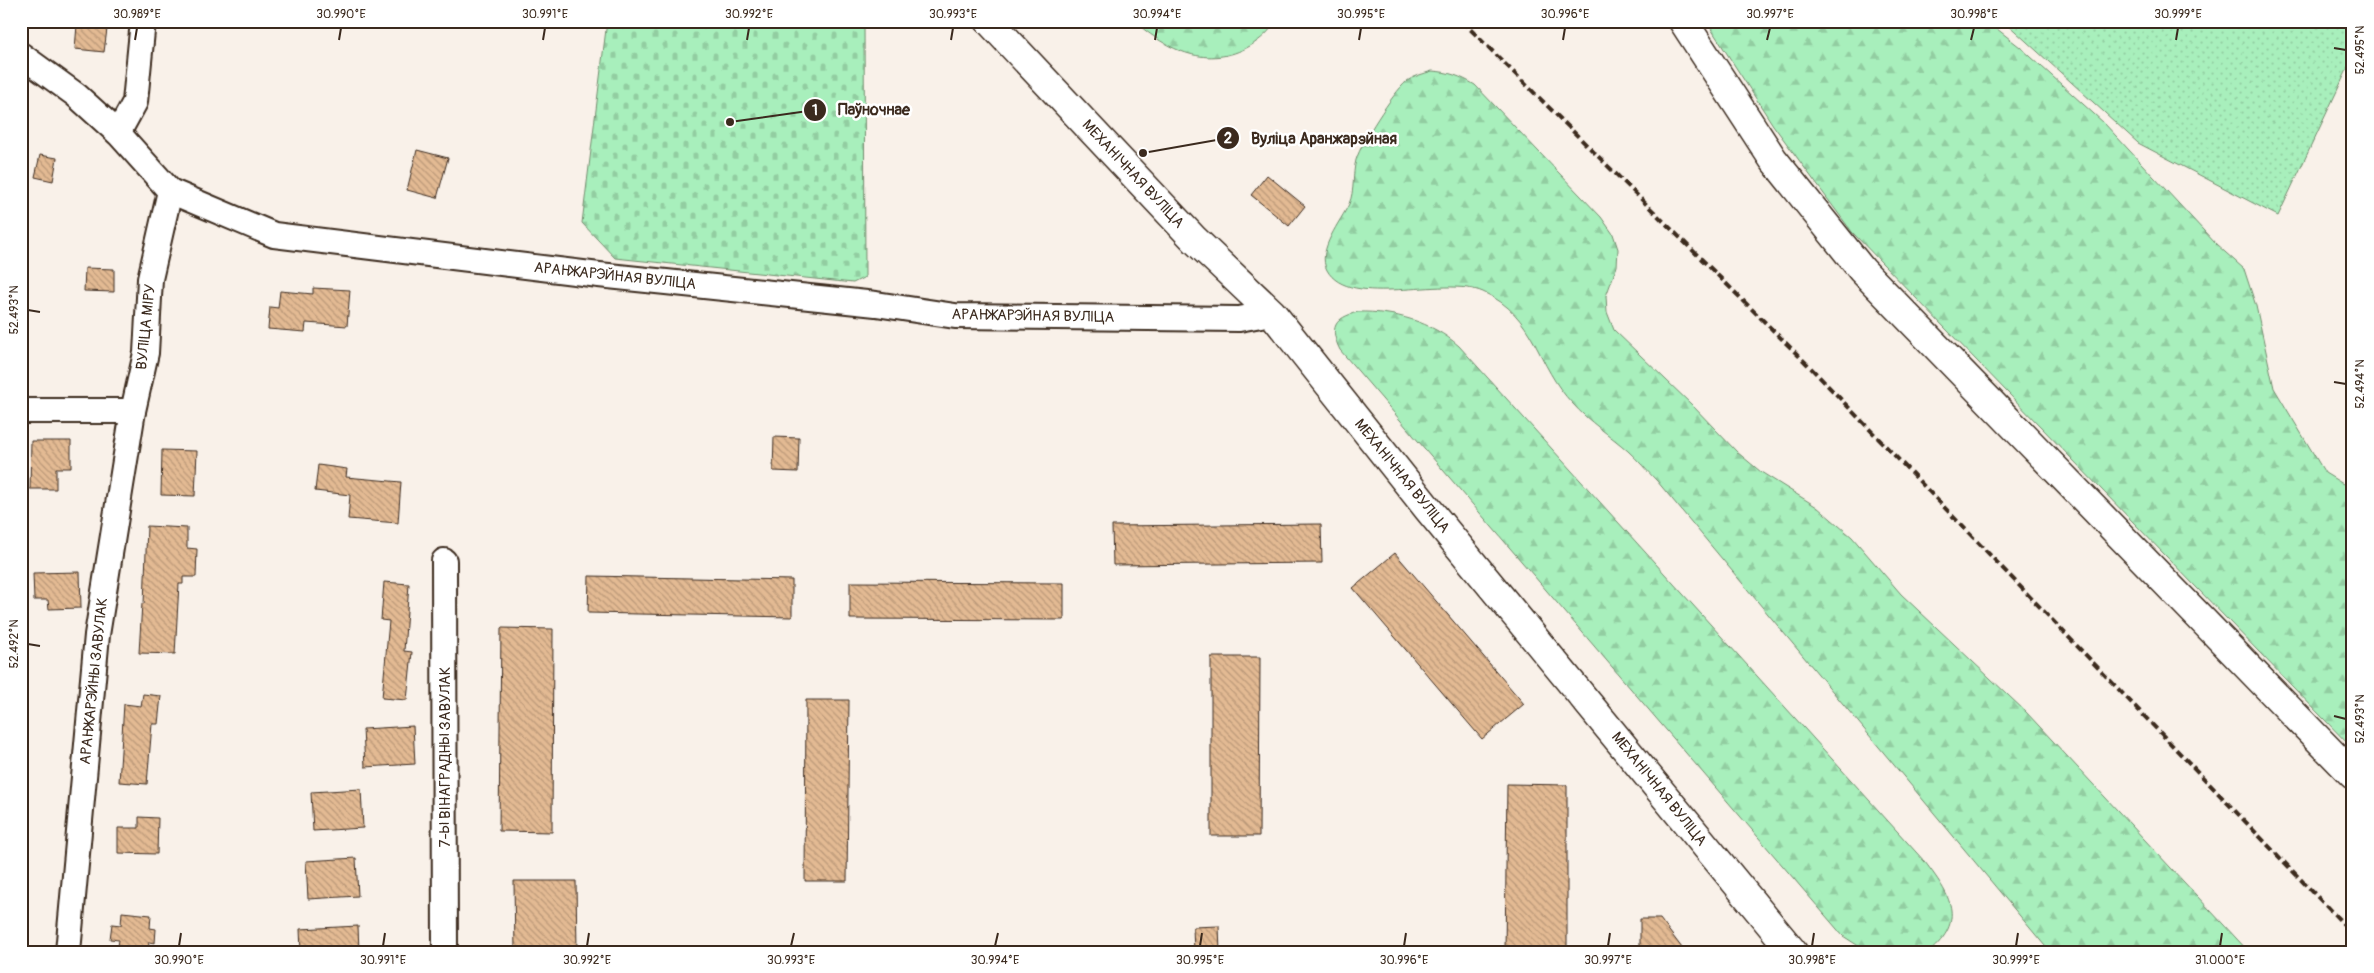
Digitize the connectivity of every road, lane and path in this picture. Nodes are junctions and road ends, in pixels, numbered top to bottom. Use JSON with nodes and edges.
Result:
{"nodes":[{"id":1,"x":144,"y":21,"type":"edge"},
{"id":2,"x":989,"y":21,"type":"edge"},
{"id":3,"x":1684,"y":21,"type":"edge"},
{"id":4,"x":21,"y":55,"type":"edge"},
{"id":5,"x":118,"y":133,"type":"junction"},
{"id":6,"x":170,"y":191,"type":"junction"},
{"id":7,"x":1272,"y":314,"type":"junction"},
{"id":8,"x":21,"y":411,"type":"edge"},
{"id":9,"x":133,"y":411,"type":"junction"},
{"id":10,"x":444,"y":562,"type":"dead end"},
{"id":11,"x":2353,"y":775,"type":"edge"},
{"id":12,"x":68,"y":952,"type":"edge"},
{"id":13,"x":445,"y":952,"type":"edge"},
{"id":14,"x":1793,"y":952,"type":"edge"}],
"edges":[{"from":1,"to":5,"type":"street"},
{"from":2,"to":7,"type":"street","name":"МЕХАНІЧНАЯ ВУЛІЦА"},
{"from":3,"to":11,"type":"street"},
{"from":4,"to":5,"type":"street","name":"АРАНЖАРЭЙНАЯ ВУЛІЦА"},
{"from":5,"to":6,"type":"street","name":"АРАНЖАРЭЙНАЯ ВУЛІЦА"},
{"from":6,"to":7,"type":"street","name":"АРАНЖАРЭЙНАЯ ВУЛІЦА"},
{"from":6,"to":9,"type":"street","name":"ВУЛІЦА МІРУ"},
{"from":7,"to":14,"type":"street","name":"МЕХАНІЧНАЯ ВУЛІЦА"},
{"from":8,"to":9,"type":"street"},
{"from":9,"to":12,"type":"street","name":"АРАНЖАРЭЙНЫ ЗАВУЛАК"},
{"from":10,"to":13,"type":"street","name":"7-Ы ВІНАГРАДНЫ ЗАВУЛАК"}]}
